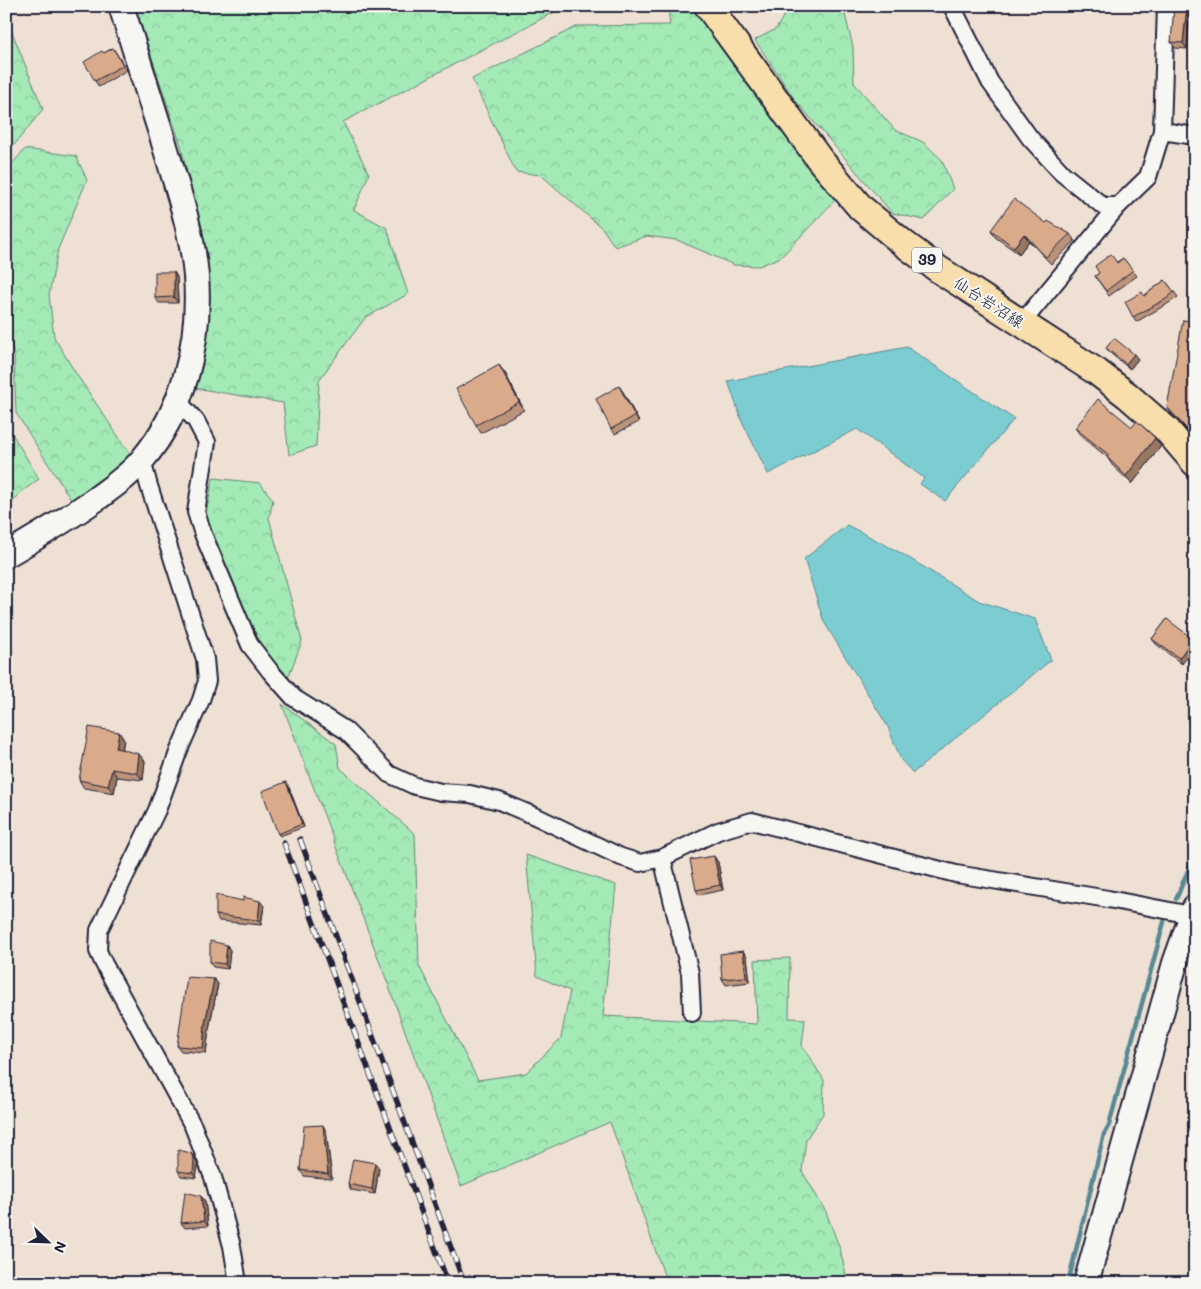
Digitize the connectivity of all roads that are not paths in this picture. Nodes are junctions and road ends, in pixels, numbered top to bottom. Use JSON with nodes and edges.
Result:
{"nodes":[{"id":1,"x":121,"y":6,"type":"edge"},
{"id":2,"x":708,"y":6,"type":"edge"},
{"id":3,"x":952,"y":6,"type":"edge"},
{"id":4,"x":1166,"y":6,"type":"edge"},
{"id":5,"x":1162,"y":131,"type":"junction"},
{"id":6,"x":1195,"y":136,"type":"edge"},
{"id":7,"x":1118,"y":206,"type":"junction"},
{"id":8,"x":1021,"y":324,"type":"junction"},
{"id":9,"x":178,"y":401,"type":"junction"},
{"id":10,"x":142,"y":460,"type":"junction"},
{"id":11,"x":1195,"y":462,"type":"edge"},
{"id":12,"x":6,"y":555,"type":"edge"},
{"id":13,"x":662,"y":858,"type":"junction"},
{"id":14,"x":1193,"y":911,"type":"edge"},
{"id":15,"x":692,"y":1013,"type":"dead end"},
{"id":16,"x":238,"y":1283,"type":"edge"},
{"id":17,"x":1086,"y":1283,"type":"edge"}],
"edges":[{"from":1,"to":9,"type":"street"},
{"from":2,"to":8,"type":"main road","name":"仙台岩沼線","number":"39"},
{"from":3,"to":7,"type":"street"},
{"from":4,"to":5,"type":"street"},
{"from":5,"to":6,"type":"street"},
{"from":5,"to":7,"type":"street"},
{"from":7,"to":8,"type":"street"},
{"from":8,"to":11,"type":"main road","name":"仙台岩沼線","number":"39"},
{"from":9,"to":10,"type":"street"},
{"from":9,"to":13,"type":"street"},
{"from":10,"to":12,"type":"street"},
{"from":10,"to":16,"type":"street"},
{"from":13,"to":14,"type":"street"},
{"from":13,"to":15,"type":"street"},
{"from":14,"to":17,"type":"street"}]}
